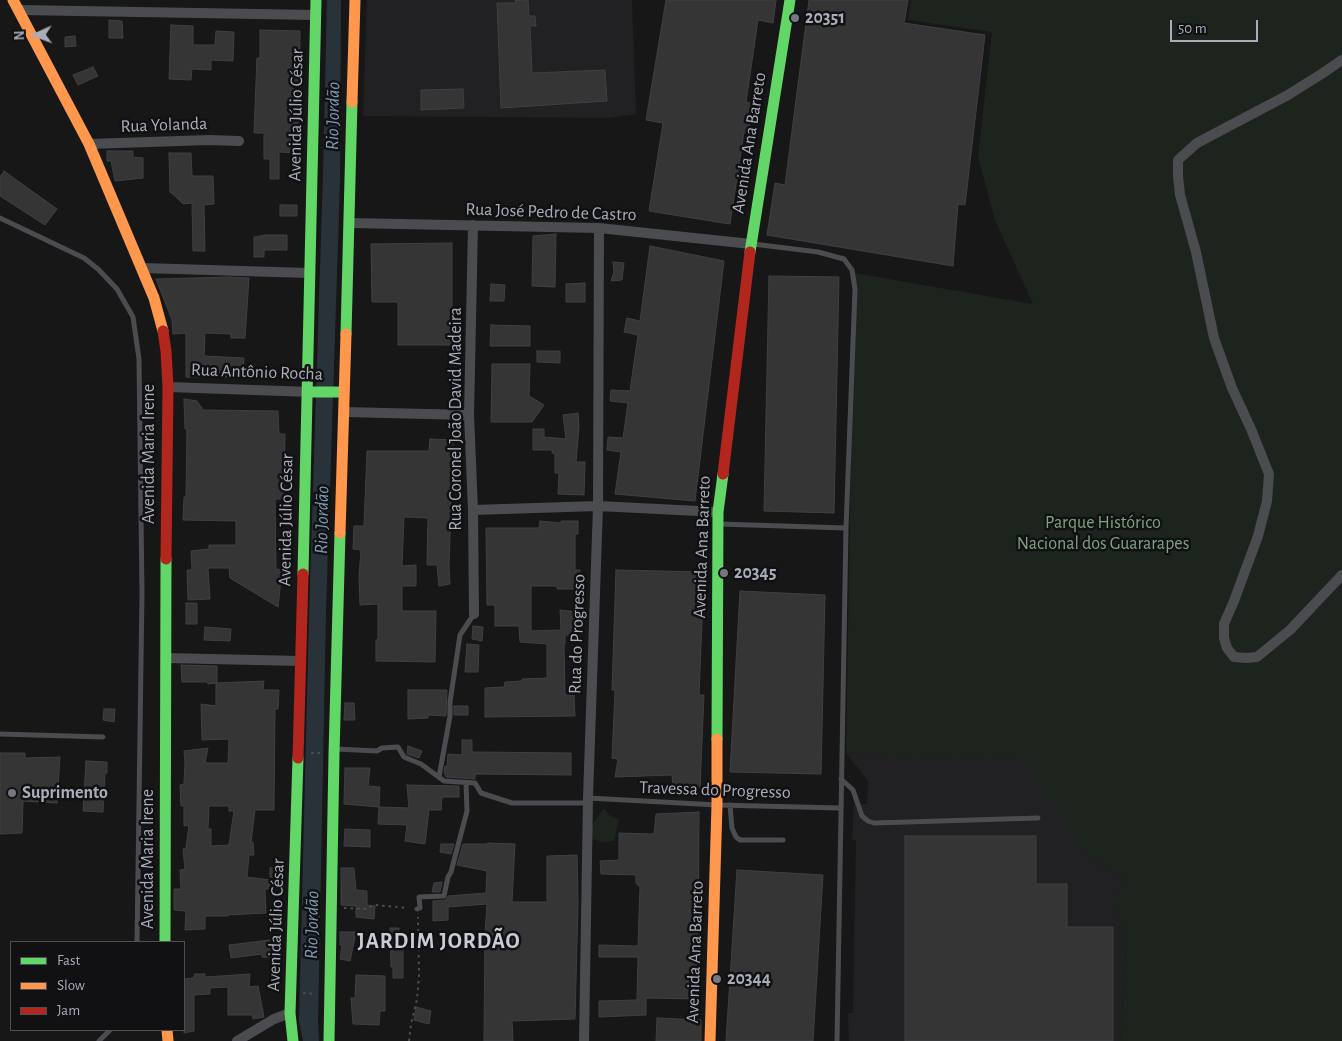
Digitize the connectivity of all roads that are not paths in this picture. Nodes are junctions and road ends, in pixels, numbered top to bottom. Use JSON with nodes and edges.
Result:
{"nodes":[{"id":1,"x":316,"y":0,"type":"edge"},
{"id":2,"x":355,"y":0,"type":"edge"},
{"id":3,"x":790,"y":0,"type":"edge"},
{"id":4,"x":16,"y":5,"type":"edge"},
{"id":5,"x":316,"y":15,"type":"junction"},
{"id":6,"x":1342,"y":60,"type":"edge"},
{"id":7,"x":239,"y":141,"type":"dead end"},
{"id":8,"x":89,"y":144,"type":"junction"},
{"id":9,"x":0,"y":218,"type":"edge"},
{"id":10,"x":350,"y":223,"type":"junction"},
{"id":11,"x":473,"y":225,"type":"junction"},
{"id":12,"x":599,"y":228,"type":"junction"},
{"id":13,"x":751,"y":244,"type":"junction"},
{"id":14,"x":142,"y":268,"type":"junction"},
{"id":15,"x":309,"y":273,"type":"junction"},
{"id":16,"x":168,"y":387,"type":"junction"},
{"id":17,"x":308,"y":392,"type":"junction"},
{"id":18,"x":343,"y":392,"type":"junction"},
{"id":19,"x":344,"y":412,"type":"junction"},
{"id":20,"x":469,"y":415,"type":"junction"},
{"id":21,"x":598,"y":506,"type":"junction"},
{"id":22,"x":473,"y":510,"type":"junction"},
{"id":23,"x":718,"y":518,"type":"junction"},
{"id":24,"x":846,"y":528,"type":"junction"},
{"id":25,"x":1342,"y":575,"type":"edge"},
{"id":26,"x":474,"y":614,"type":"joint"},
{"id":27,"x":166,"y":658,"type":"junction"},
{"id":28,"x":300,"y":661,"type":"junction"},
{"id":29,"x":0,"y":734,"type":"edge"},
{"id":30,"x":103,"y":737,"type":"dead end"},
{"id":31,"x":331,"y":751,"type":"junction"},
{"id":32,"x":438,"y":777,"type":"junction"},
{"id":33,"x":841,"y":779,"type":"junction"},
{"id":34,"x":466,"y":783,"type":"junction"},
{"id":35,"x":588,"y":800,"type":"junction"},
{"id":36,"x":717,"y":805,"type":"junction"},
{"id":37,"x":730,"y":805,"type":"junction"},
{"id":38,"x":840,"y":808,"type":"junction"},
{"id":39,"x":1038,"y":818,"type":"dead end"},
{"id":40,"x":782,"y":840,"type":"dead end"},
{"id":41,"x":417,"y":909,"type":"road end"},
{"id":42,"x":137,"y":941,"type":"edge"},
{"id":43,"x":165,"y":941,"type":"edge"},
{"id":44,"x":290,"y":1013,"type":"junction"},
{"id":45,"x":109,"y":1031,"type":"edge"},
{"id":46,"x":99,"y":1041,"type":"edge"},
{"id":47,"x":237,"y":1041,"type":"edge"},
{"id":48,"x":293,"y":1041,"type":"edge"},
{"id":49,"x":329,"y":1041,"type":"edge"},
{"id":50,"x":584,"y":1041,"type":"edge"},
{"id":51,"x":710,"y":1041,"type":"edge"},
{"id":52,"x":837,"y":1041,"type":"edge"}],
"edges":[{"from":1,"to":5,"type":"street","name":"Avenida Júlio César"},
{"from":2,"to":10,"type":"street"},
{"from":3,"to":13,"type":"street","name":"Avenida Ana Barreto"},
{"from":4,"to":5,"type":"street"},
{"from":4,"to":8,"type":"street","name":"Avenida Maria Irene"},
{"from":5,"to":15,"type":"street","name":"Avenida Júlio César"},
{"from":6,"to":25,"type":"street"},
{"from":7,"to":8,"type":"street","name":"Rua Yolanda"},
{"from":8,"to":14,"type":"street","name":"Avenida Maria Irene"},
{"from":9,"to":42,"type":"lane"},
{"from":10,"to":11,"type":"street","name":"Rua José Pedro de Castro"},
{"from":10,"to":18,"type":"street"},
{"from":11,"to":12,"type":"street","name":"Rua José Pedro de Castro"},
{"from":11,"to":20,"type":"street","name":"Rua Coronel João David Madeira"},
{"from":12,"to":13,"type":"street","name":"Rua José Pedro de Castro"},
{"from":12,"to":21,"type":"street","name":"Rua do Progresso"},
{"from":13,"to":23,"type":"street","name":"Avenida Ana Barreto"},
{"from":13,"to":24,"type":"lane"},
{"from":14,"to":15,"type":"street"},
{"from":14,"to":16,"type":"street","name":"Avenida Maria Irene"},
{"from":15,"to":17,"type":"street","name":"Avenida Júlio César"},
{"from":16,"to":17,"type":"street","name":"Rua Antônio Rocha"},
{"from":16,"to":27,"type":"street","name":"Avenida Maria Irene"},
{"from":17,"to":18,"type":"street","name":"Rua Antônio Rocha"},
{"from":17,"to":28,"type":"street","name":"Avenida Júlio César"},
{"from":18,"to":19,"type":"street"},
{"from":19,"to":20,"type":"street"},
{"from":19,"to":31,"type":"street"},
{"from":20,"to":22,"type":"street","name":"Rua Coronel João David Madeira"},
{"from":21,"to":22,"type":"street"},
{"from":21,"to":23,"type":"street"},
{"from":21,"to":35,"type":"street","name":"Rua do Progresso"},
{"from":22,"to":26,"type":"street","name":"Rua Coronel João David Madeira"},
{"from":23,"to":24,"type":"lane"},
{"from":23,"to":36,"type":"street","name":"Avenida Ana Barreto"},
{"from":24,"to":33,"type":"lane"},
{"from":26,"to":32,"type":"lane"},
{"from":27,"to":28,"type":"street"},
{"from":27,"to":43,"type":"street","name":"Avenida Maria Irene"},
{"from":28,"to":44,"type":"street","name":"Avenida Júlio César"},
{"from":29,"to":30,"type":"lane"},
{"from":31,"to":32,"type":"lane"},
{"from":31,"to":49,"type":"street"},
{"from":32,"to":34,"type":"lane"},
{"from":33,"to":38,"type":"lane"},
{"from":33,"to":39,"type":"lane"},
{"from":34,"to":35,"type":"lane","name":"Travessa do Progresso"},
{"from":34,"to":41,"type":"lane"},
{"from":35,"to":36,"type":"lane","name":"Travessa do Progresso"},
{"from":35,"to":50,"type":"street","name":"Rua do Progresso"},
{"from":36,"to":37,"type":"lane","name":"Travessa do Progresso"},
{"from":36,"to":51,"type":"street","name":"Avenida Ana Barreto"},
{"from":37,"to":38,"type":"lane","name":"Travessa do Progresso"},
{"from":37,"to":40,"type":"lane"},
{"from":38,"to":52,"type":"lane"},
{"from":44,"to":47,"type":"street"},
{"from":44,"to":48,"type":"street","name":"Avenida Júlio César"},
{"from":45,"to":46,"type":"lane"}]}
